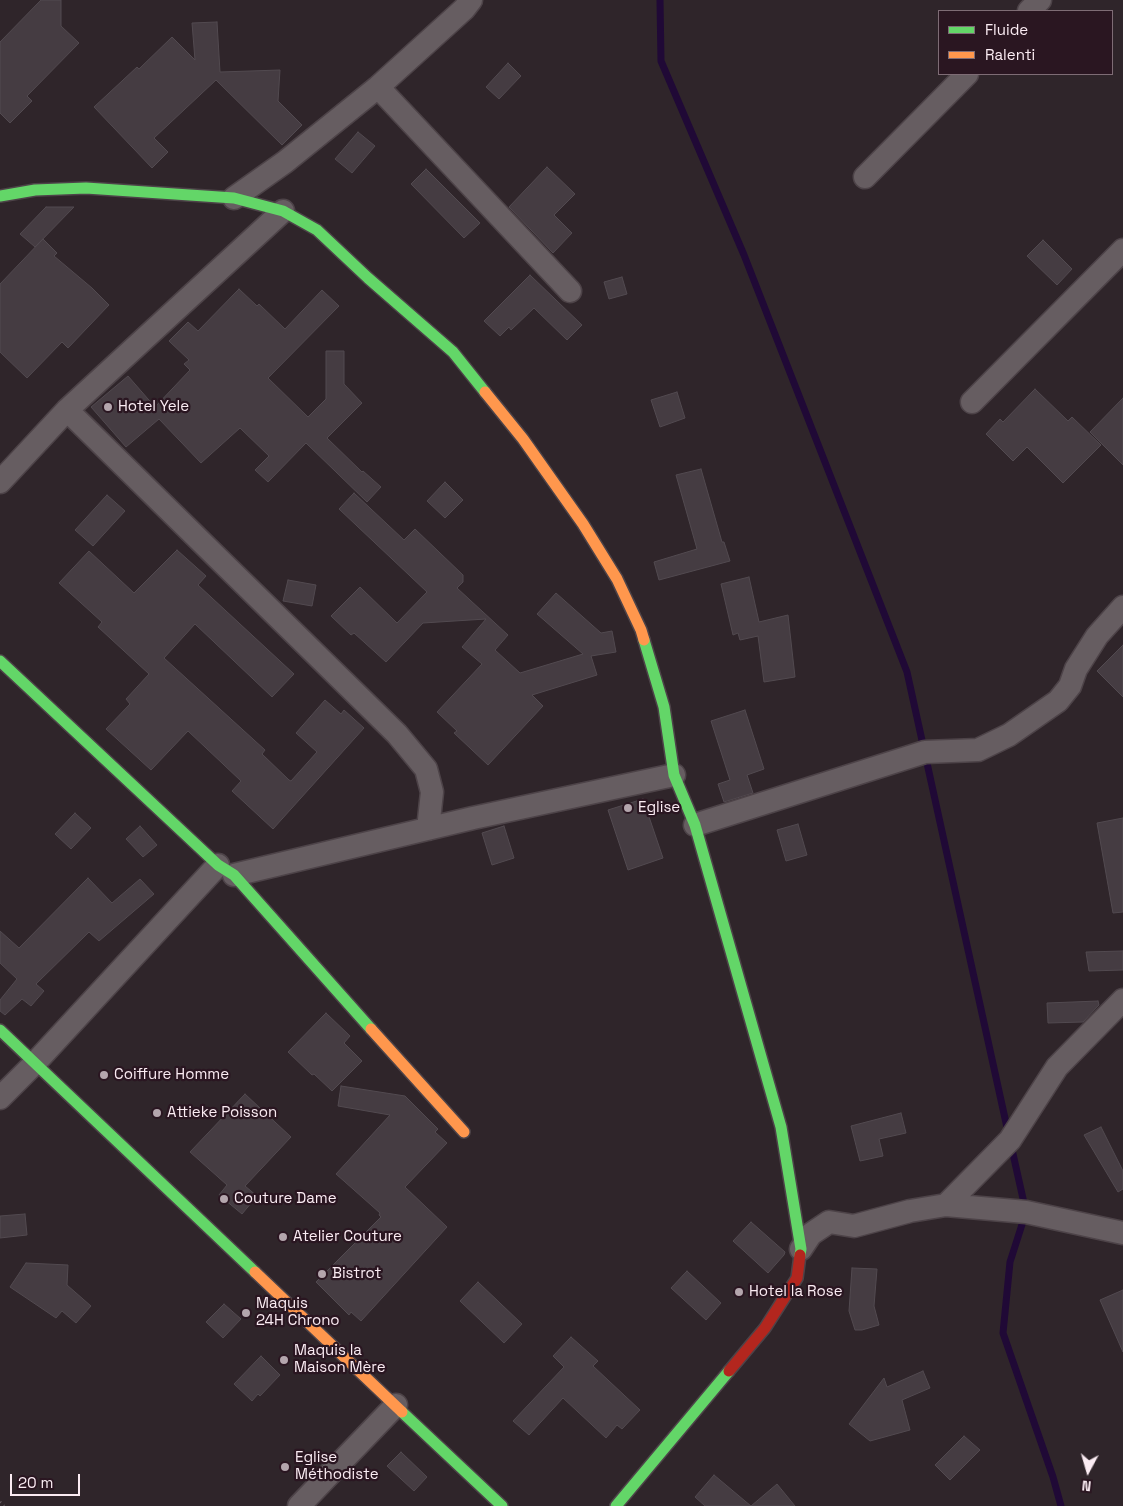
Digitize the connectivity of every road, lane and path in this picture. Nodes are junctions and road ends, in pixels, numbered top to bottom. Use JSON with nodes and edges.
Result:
{"nodes":[{"id":1,"x":471,"y":0,"type":"edge"},
{"id":2,"x":1040,"y":0,"type":"edge"},
{"id":3,"x":1030,"y":10,"type":"edge"},
{"id":4,"x":966,"y":75,"type":"edge"},
{"id":5,"x":378,"y":87,"type":"junction"},
{"id":6,"x":865,"y":177,"type":"dead end"},
{"id":7,"x":0,"y":196,"type":"edge"},
{"id":8,"x":234,"y":198,"type":"junction"},
{"id":9,"x":283,"y":211,"type":"junction"},
{"id":10,"x":1123,"y":250,"type":"edge"},
{"id":11,"x":570,"y":291,"type":"dead end"},
{"id":12,"x":972,"y":402,"type":"dead end"},
{"id":13,"x":67,"y":410,"type":"junction"},
{"id":14,"x":0,"y":482,"type":"edge"},
{"id":15,"x":1123,"y":607,"type":"edge"},
{"id":16,"x":0,"y":661,"type":"edge"},
{"id":17,"x":674,"y":775,"type":"junction"},
{"id":18,"x":694,"y":825,"type":"junction"},
{"id":19,"x":428,"y":829,"type":"junction"},
{"id":20,"x":226,"y":870,"type":"junction"},
{"id":21,"x":1123,"y":1000,"type":"edge"},
{"id":22,"x":0,"y":1030,"type":"edge"},
{"id":23,"x":34,"y":1064,"type":"junction"},
{"id":24,"x":0,"y":1098,"type":"edge"},
{"id":25,"x":464,"y":1132,"type":"dead end"},
{"id":26,"x":946,"y":1205,"type":"junction"},
{"id":27,"x":1123,"y":1233,"type":"edge"},
{"id":28,"x":801,"y":1249,"type":"junction"},
{"id":29,"x":396,"y":1405,"type":"junction"},
{"id":30,"x":0,"y":1502,"type":"edge"},
{"id":31,"x":4,"y":1506,"type":"edge"},
{"id":32,"x":299,"y":1506,"type":"edge"},
{"id":33,"x":502,"y":1506,"type":"edge"},
{"id":34,"x":616,"y":1506,"type":"edge"}],
"edges":[{"from":1,"to":5,"type":"street"},
{"from":2,"to":3,"type":"street"},
{"from":4,"to":6,"type":"street"},
{"from":5,"to":8,"type":"street"},
{"from":5,"to":11,"type":"street"},
{"from":7,"to":8,"type":"street"},
{"from":8,"to":9,"type":"street"},
{"from":9,"to":13,"type":"street"},
{"from":9,"to":17,"type":"street"},
{"from":10,"to":12,"type":"street"},
{"from":13,"to":14,"type":"street"},
{"from":13,"to":19,"type":"street"},
{"from":15,"to":18,"type":"street"},
{"from":16,"to":20,"type":"street"},
{"from":17,"to":18,"type":"street"},
{"from":17,"to":19,"type":"street"},
{"from":18,"to":28,"type":"street"},
{"from":19,"to":20,"type":"street"},
{"from":20,"to":23,"type":"street"},
{"from":20,"to":25,"type":"street"},
{"from":21,"to":26,"type":"street"},
{"from":22,"to":23,"type":"street"},
{"from":23,"to":24,"type":"street"},
{"from":23,"to":29,"type":"street"},
{"from":26,"to":27,"type":"street"},
{"from":26,"to":28,"type":"street"},
{"from":28,"to":34,"type":"street"},
{"from":29,"to":32,"type":"street"},
{"from":29,"to":33,"type":"street"},
{"from":30,"to":31,"type":"path"}]}
